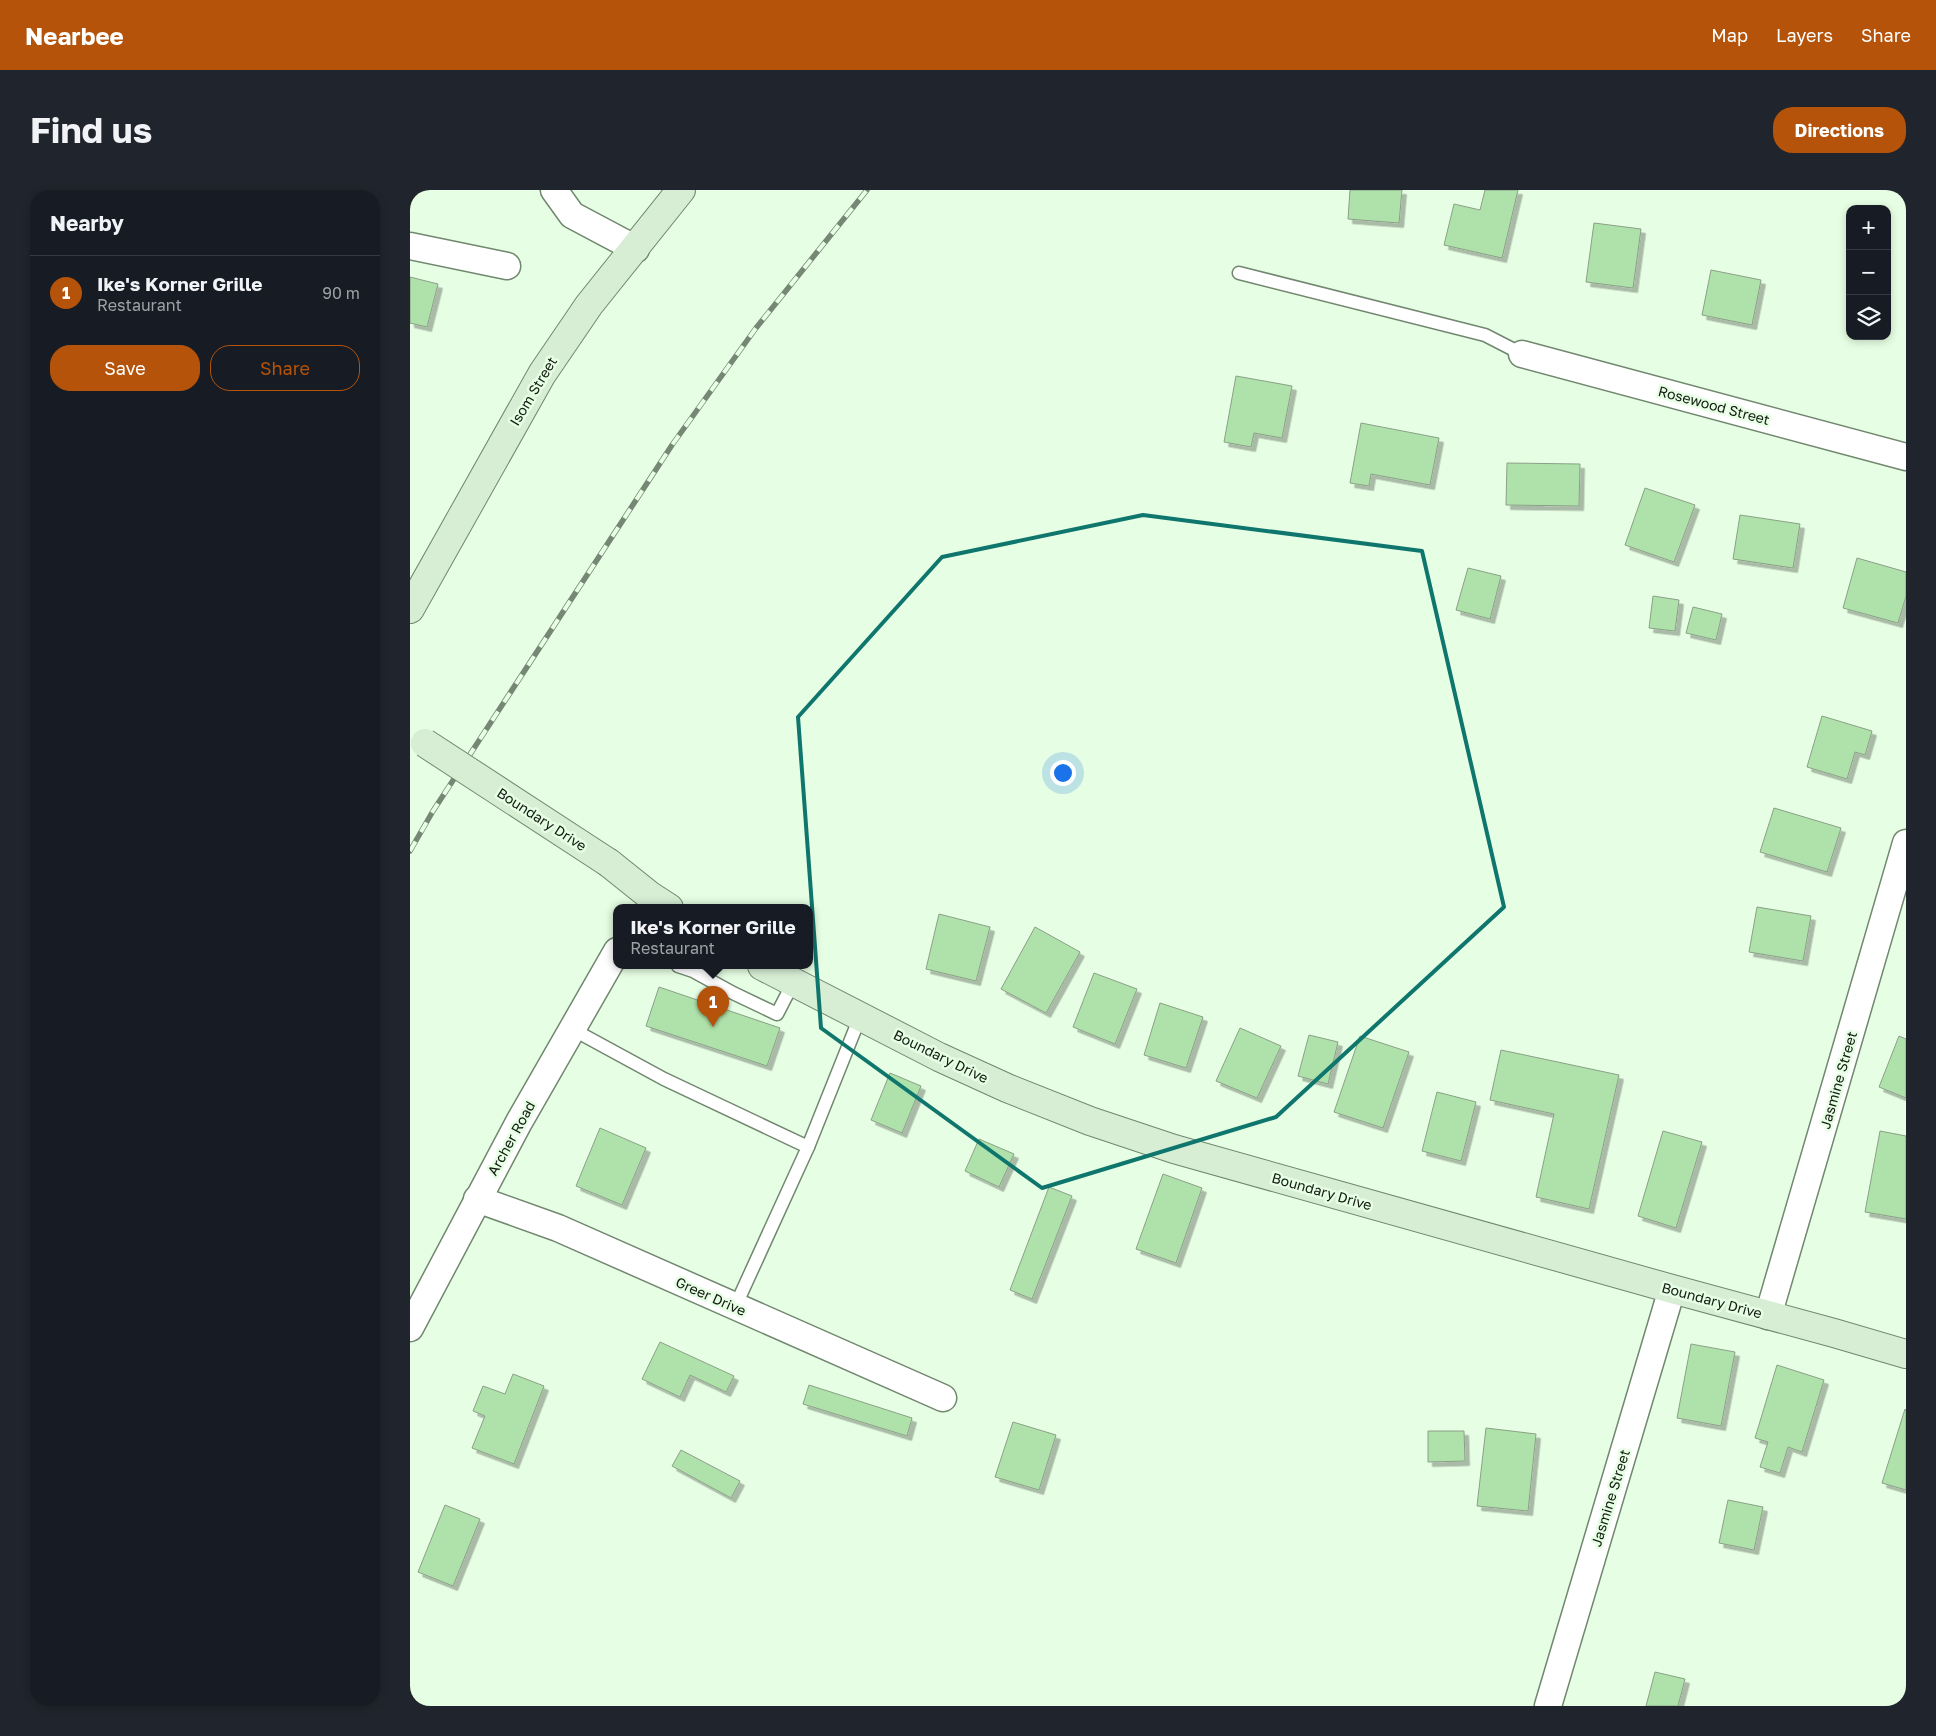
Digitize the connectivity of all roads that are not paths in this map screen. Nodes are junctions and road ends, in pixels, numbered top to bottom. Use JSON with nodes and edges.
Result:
{"nodes":[{"id":1,"x":554,"y":190,"type":"edge"},
{"id":2,"x":681,"y":190,"type":"edge"},
{"id":3,"x":410,"y":246,"type":"edge"},
{"id":4,"x":636,"y":249,"type":"junction"},
{"id":5,"x":506,"y":266,"type":"dead end"},
{"id":6,"x":1239,"y":273,"type":"dead end"},
{"id":7,"x":1522,"y":354,"type":"joint"},
{"id":8,"x":1906,"y":457,"type":"edge"},
{"id":9,"x":410,"y":610,"type":"edge"},
{"id":10,"x":417,"y":740,"type":"edge"},
{"id":11,"x":1906,"y":843,"type":"edge"},
{"id":12,"x":653,"y":904,"type":"edge"},
{"id":13,"x":613,"y":958,"type":"edge"},
{"id":14,"x":687,"y":969,"type":"edge"},
{"id":15,"x":767,"y":969,"type":"edge"},
{"id":16,"x":793,"y":983,"type":"junction"},
{"id":17,"x":860,"y":1017,"type":"junction"},
{"id":18,"x":572,"y":1029,"type":"junction"},
{"id":19,"x":808,"y":1147,"type":"junction"},
{"id":20,"x":477,"y":1199,"type":"junction"},
{"id":21,"x":1672,"y":1289,"type":"junction"},
{"id":22,"x":735,"y":1307,"type":"junction"},
{"id":23,"x":1768,"y":1316,"type":"junction"},
{"id":24,"x":410,"y":1328,"type":"edge"},
{"id":25,"x":1906,"y":1354,"type":"edge"},
{"id":26,"x":943,"y":1398,"type":"dead end"},
{"id":27,"x":1548,"y":1706,"type":"edge"}],
"edges":[{"from":1,"to":4,"type":"street"},
{"from":2,"to":4,"type":"street","name":"Isom Street"},
{"from":3,"to":5,"type":"street"},
{"from":4,"to":9,"type":"street","name":"Isom Street"},
{"from":6,"to":7,"type":"lane"},
{"from":7,"to":8,"type":"street","name":"Rosewood Street"},
{"from":10,"to":12,"type":"street","name":"Boundary Drive","bridge":true},
{"from":11,"to":23,"type":"street","name":"Jasmine Street"},
{"from":13,"to":18,"type":"street","name":"Archer Road"},
{"from":14,"to":16,"type":"lane"},
{"from":15,"to":16,"type":"street","name":"Boundary Drive"},
{"from":16,"to":17,"type":"street","name":"Boundary Drive"},
{"from":17,"to":19,"type":"lane"},
{"from":17,"to":21,"type":"street","name":"Boundary Drive"},
{"from":18,"to":19,"type":"lane"},
{"from":18,"to":20,"type":"street","name":"Archer Road"},
{"from":19,"to":22,"type":"lane"},
{"from":20,"to":22,"type":"street","name":"Greer Drive"},
{"from":20,"to":24,"type":"street","name":"Archer Road"},
{"from":21,"to":23,"type":"street","name":"Boundary Drive"},
{"from":21,"to":27,"type":"street","name":"Jasmine Street"},
{"from":22,"to":26,"type":"street","name":"Greer Drive"},
{"from":23,"to":25,"type":"street","name":"Boundary Drive"}]}
